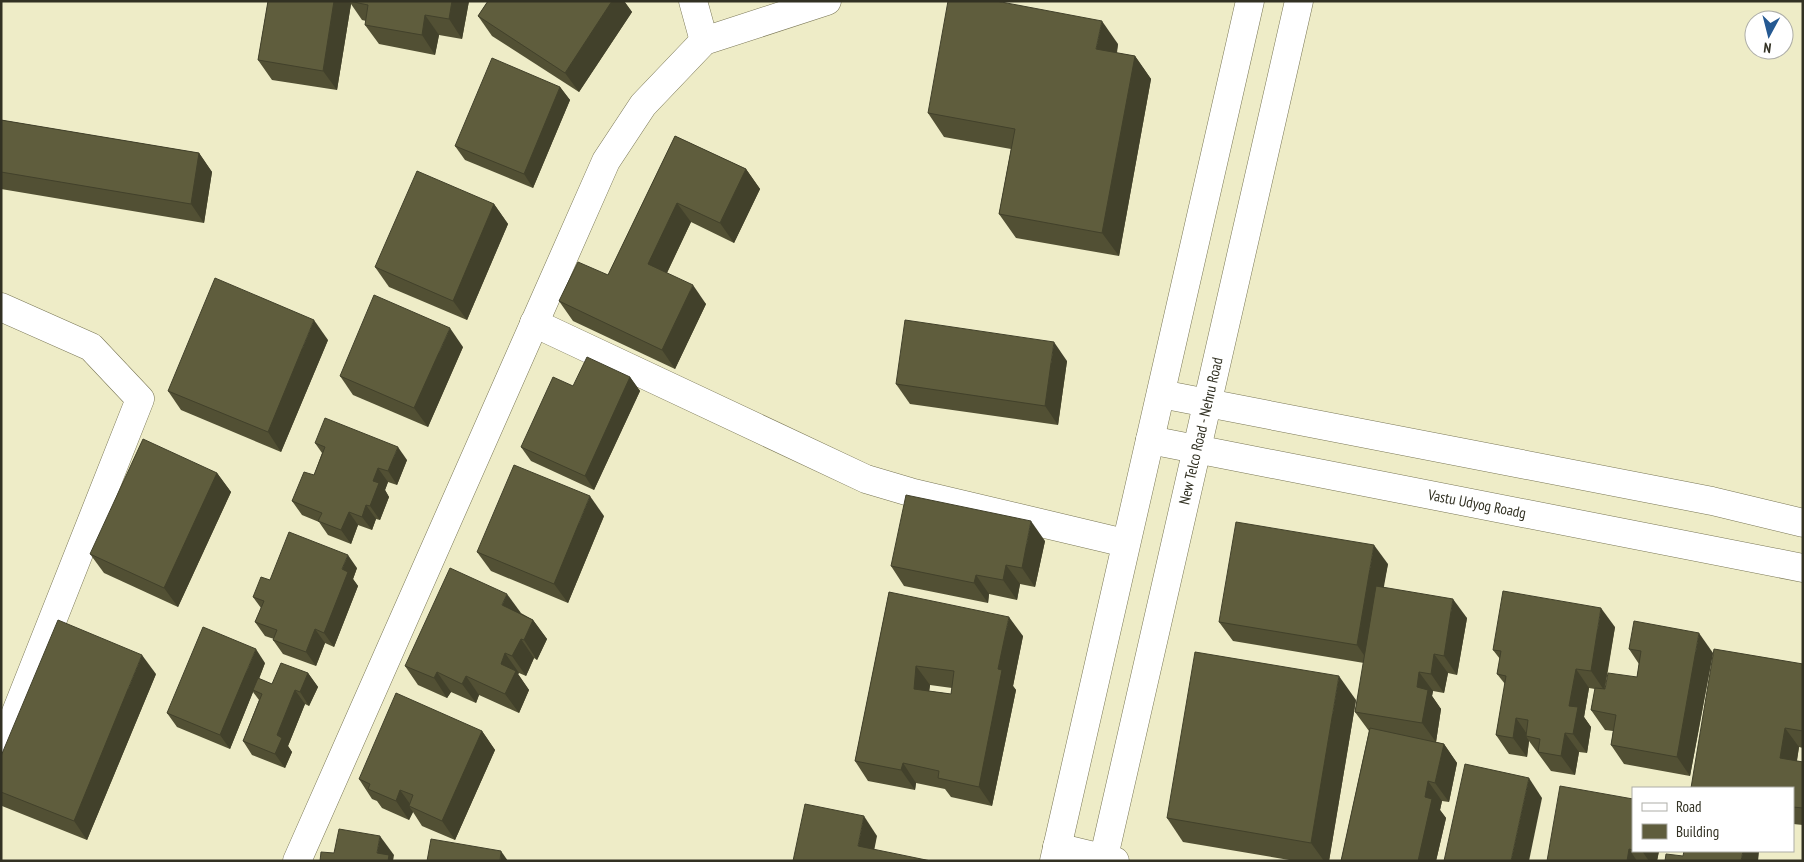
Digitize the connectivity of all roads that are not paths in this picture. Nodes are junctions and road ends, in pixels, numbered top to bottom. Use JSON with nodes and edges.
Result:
{"nodes":[{"id":1,"x":693,"y":1,"type":"edge"},
{"id":2,"x":827,"y":1,"type":"edge"},
{"id":3,"x":1250,"y":1,"type":"edge"},
{"id":4,"x":1299,"y":1,"type":"edge"},
{"id":5,"x":704,"y":41,"type":"junction"},
{"id":6,"x":1,"y":307,"type":"edge"},
{"id":7,"x":534,"y":323,"type":"junction"},
{"id":8,"x":1161,"y":394,"type":"junction"},
{"id":9,"x":1207,"y":403,"type":"junction"},
{"id":10,"x":1150,"y":440,"type":"junction"},
{"id":11,"x":1197,"y":449,"type":"junction"},
{"id":12,"x":1803,"y":523,"type":"edge"},
{"id":13,"x":1125,"y":543,"type":"junction"},
{"id":14,"x":1803,"y":568,"type":"edge"},
{"id":15,"x":1,"y":750,"type":"edge"},
{"id":16,"x":1056,"y":854,"type":"edge"},
{"id":17,"x":1107,"y":860,"type":"edge"},
{"id":18,"x":297,"y":861,"type":"edge"}],
"edges":[{"from":1,"to":5,"type":"street"},
{"from":2,"to":5,"type":"street"},
{"from":3,"to":8,"type":"street"},
{"from":4,"to":9,"type":"street","name":"New Telco Road - Nehru Road"},
{"from":5,"to":7,"type":"street"},
{"from":6,"to":15,"type":"street"},
{"from":7,"to":13,"type":"street"},
{"from":7,"to":18,"type":"street"},
{"from":8,"to":9,"type":"street"},
{"from":8,"to":10,"type":"street"},
{"from":9,"to":11,"type":"street","name":"New Telco Road - Nehru Road"},
{"from":9,"to":12,"type":"street"},
{"from":10,"to":11,"type":"street","name":"Vastu Udyog Roadg"},
{"from":10,"to":13,"type":"street"},
{"from":11,"to":14,"type":"street","name":"Vastu Udyog Roadg"},
{"from":11,"to":17,"type":"street","name":"New Telco Road - Nehru Road"},
{"from":13,"to":16,"type":"street"},
{"from":16,"to":17,"type":"street"}]}
